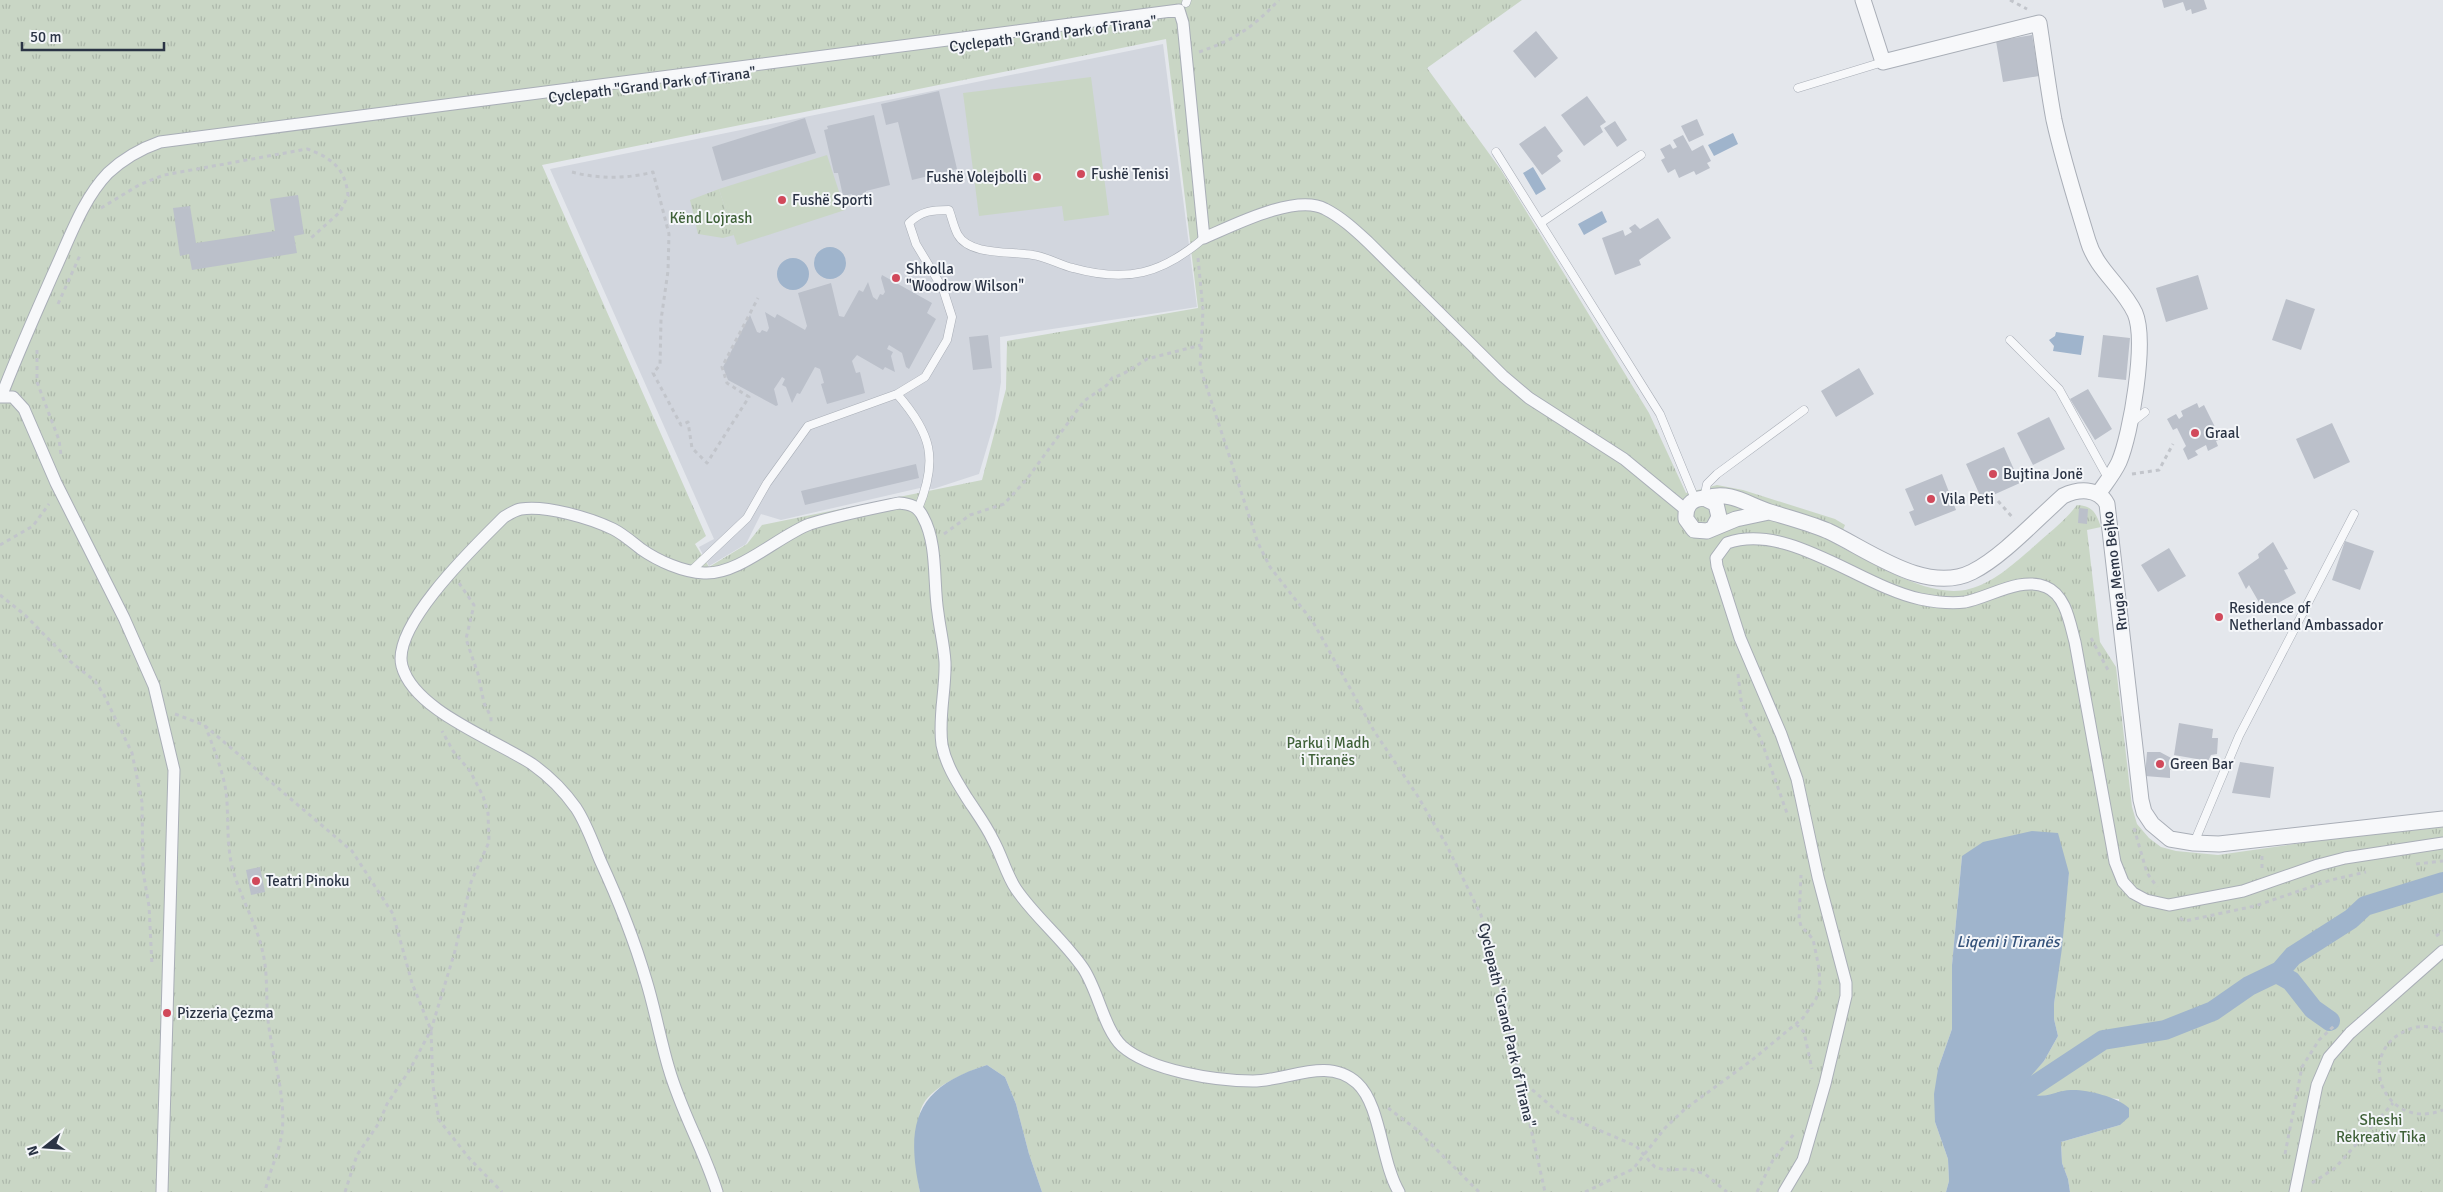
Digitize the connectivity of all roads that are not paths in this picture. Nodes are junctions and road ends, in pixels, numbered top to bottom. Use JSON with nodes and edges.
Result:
{"nodes":[{"id":1,"x":1863,"y":0,"type":"edge"},
{"id":2,"x":1184,"y":4,"type":"edge"},
{"id":3,"x":1883,"y":62,"type":"junction"},
{"id":4,"x":1798,"y":88,"type":"dead end"},
{"id":5,"x":1496,"y":152,"type":"dead end"},
{"id":6,"x":1641,"y":155,"type":"dead end"},
{"id":7,"x":1542,"y":222,"type":"junction"},
{"id":8,"x":1200,"y":241,"type":"junction"},
{"id":9,"x":2010,"y":340,"type":"dead end"},
{"id":10,"x":897,"y":394,"type":"junction"},
{"id":11,"x":0,"y":397,"type":"edge"},
{"id":12,"x":1804,"y":410,"type":"dead end"},
{"id":13,"x":2145,"y":412,"type":"dead end"},
{"id":14,"x":2129,"y":425,"type":"junction"},
{"id":15,"x":2116,"y":477,"type":"junction"},
{"id":16,"x":2098,"y":494,"type":"junction"},
{"id":17,"x":1698,"y":501,"type":"junction"},
{"id":18,"x":918,"y":509,"type":"junction"},
{"id":19,"x":1769,"y":512,"type":"junction"},
{"id":20,"x":2354,"y":514,"type":"dead end"},
{"id":21,"x":1713,"y":528,"type":"junction"},
{"id":22,"x":691,"y":571,"type":"junction"},
{"id":23,"x":2443,"y":819,"type":"edge"},
{"id":24,"x":2194,"y":842,"type":"junction"},
{"id":25,"x":2443,"y":843,"type":"edge"},
{"id":26,"x":2443,"y":951,"type":"edge"},
{"id":27,"x":162,"y":1192,"type":"edge"},
{"id":28,"x":717,"y":1192,"type":"edge"},
{"id":29,"x":1399,"y":1192,"type":"edge"},
{"id":30,"x":1784,"y":1192,"type":"edge"},
{"id":31,"x":2296,"y":1192,"type":"edge"}],
"edges":[{"from":1,"to":3,"type":"street"},
{"from":2,"to":8,"type":"street"},
{"from":2,"to":11,"type":"street"},
{"from":3,"to":4,"type":"lane"},
{"from":3,"to":14,"type":"street"},
{"from":5,"to":7,"type":"lane"},
{"from":6,"to":7,"type":"lane"},
{"from":7,"to":17,"type":"lane"},
{"from":8,"to":10,"type":"lane"},
{"from":8,"to":17,"type":"street"},
{"from":9,"to":15,"type":"lane"},
{"from":10,"to":18,"type":"lane"},
{"from":10,"to":22,"type":"lane"},
{"from":11,"to":27,"type":"street"},
{"from":12,"to":17,"type":"lane"},
{"from":13,"to":14,"type":"lane"},
{"from":14,"to":15,"type":"street"},
{"from":15,"to":16,"type":"street"},
{"from":16,"to":19,"type":"street","name":"Rruga Memo Bejko"},
{"from":16,"to":24,"type":"street","name":"Rruga Memo Bejko"},
{"from":17,"to":19,"type":"street","name":"Rruga Memo Bejko"},
{"from":17,"to":21,"type":"street"},
{"from":17,"to":21,"type":"street"},
{"from":18,"to":22,"type":"street"},
{"from":18,"to":29,"type":"street"},
{"from":19,"to":21,"type":"street"},
{"from":20,"to":24,"type":"lane"},
{"from":22,"to":28,"type":"street"},
{"from":23,"to":24,"type":"street","name":"Rruga Memo Bejko"},
{"from":25,"to":30,"type":"street"},
{"from":26,"to":31,"type":"street"}]}
